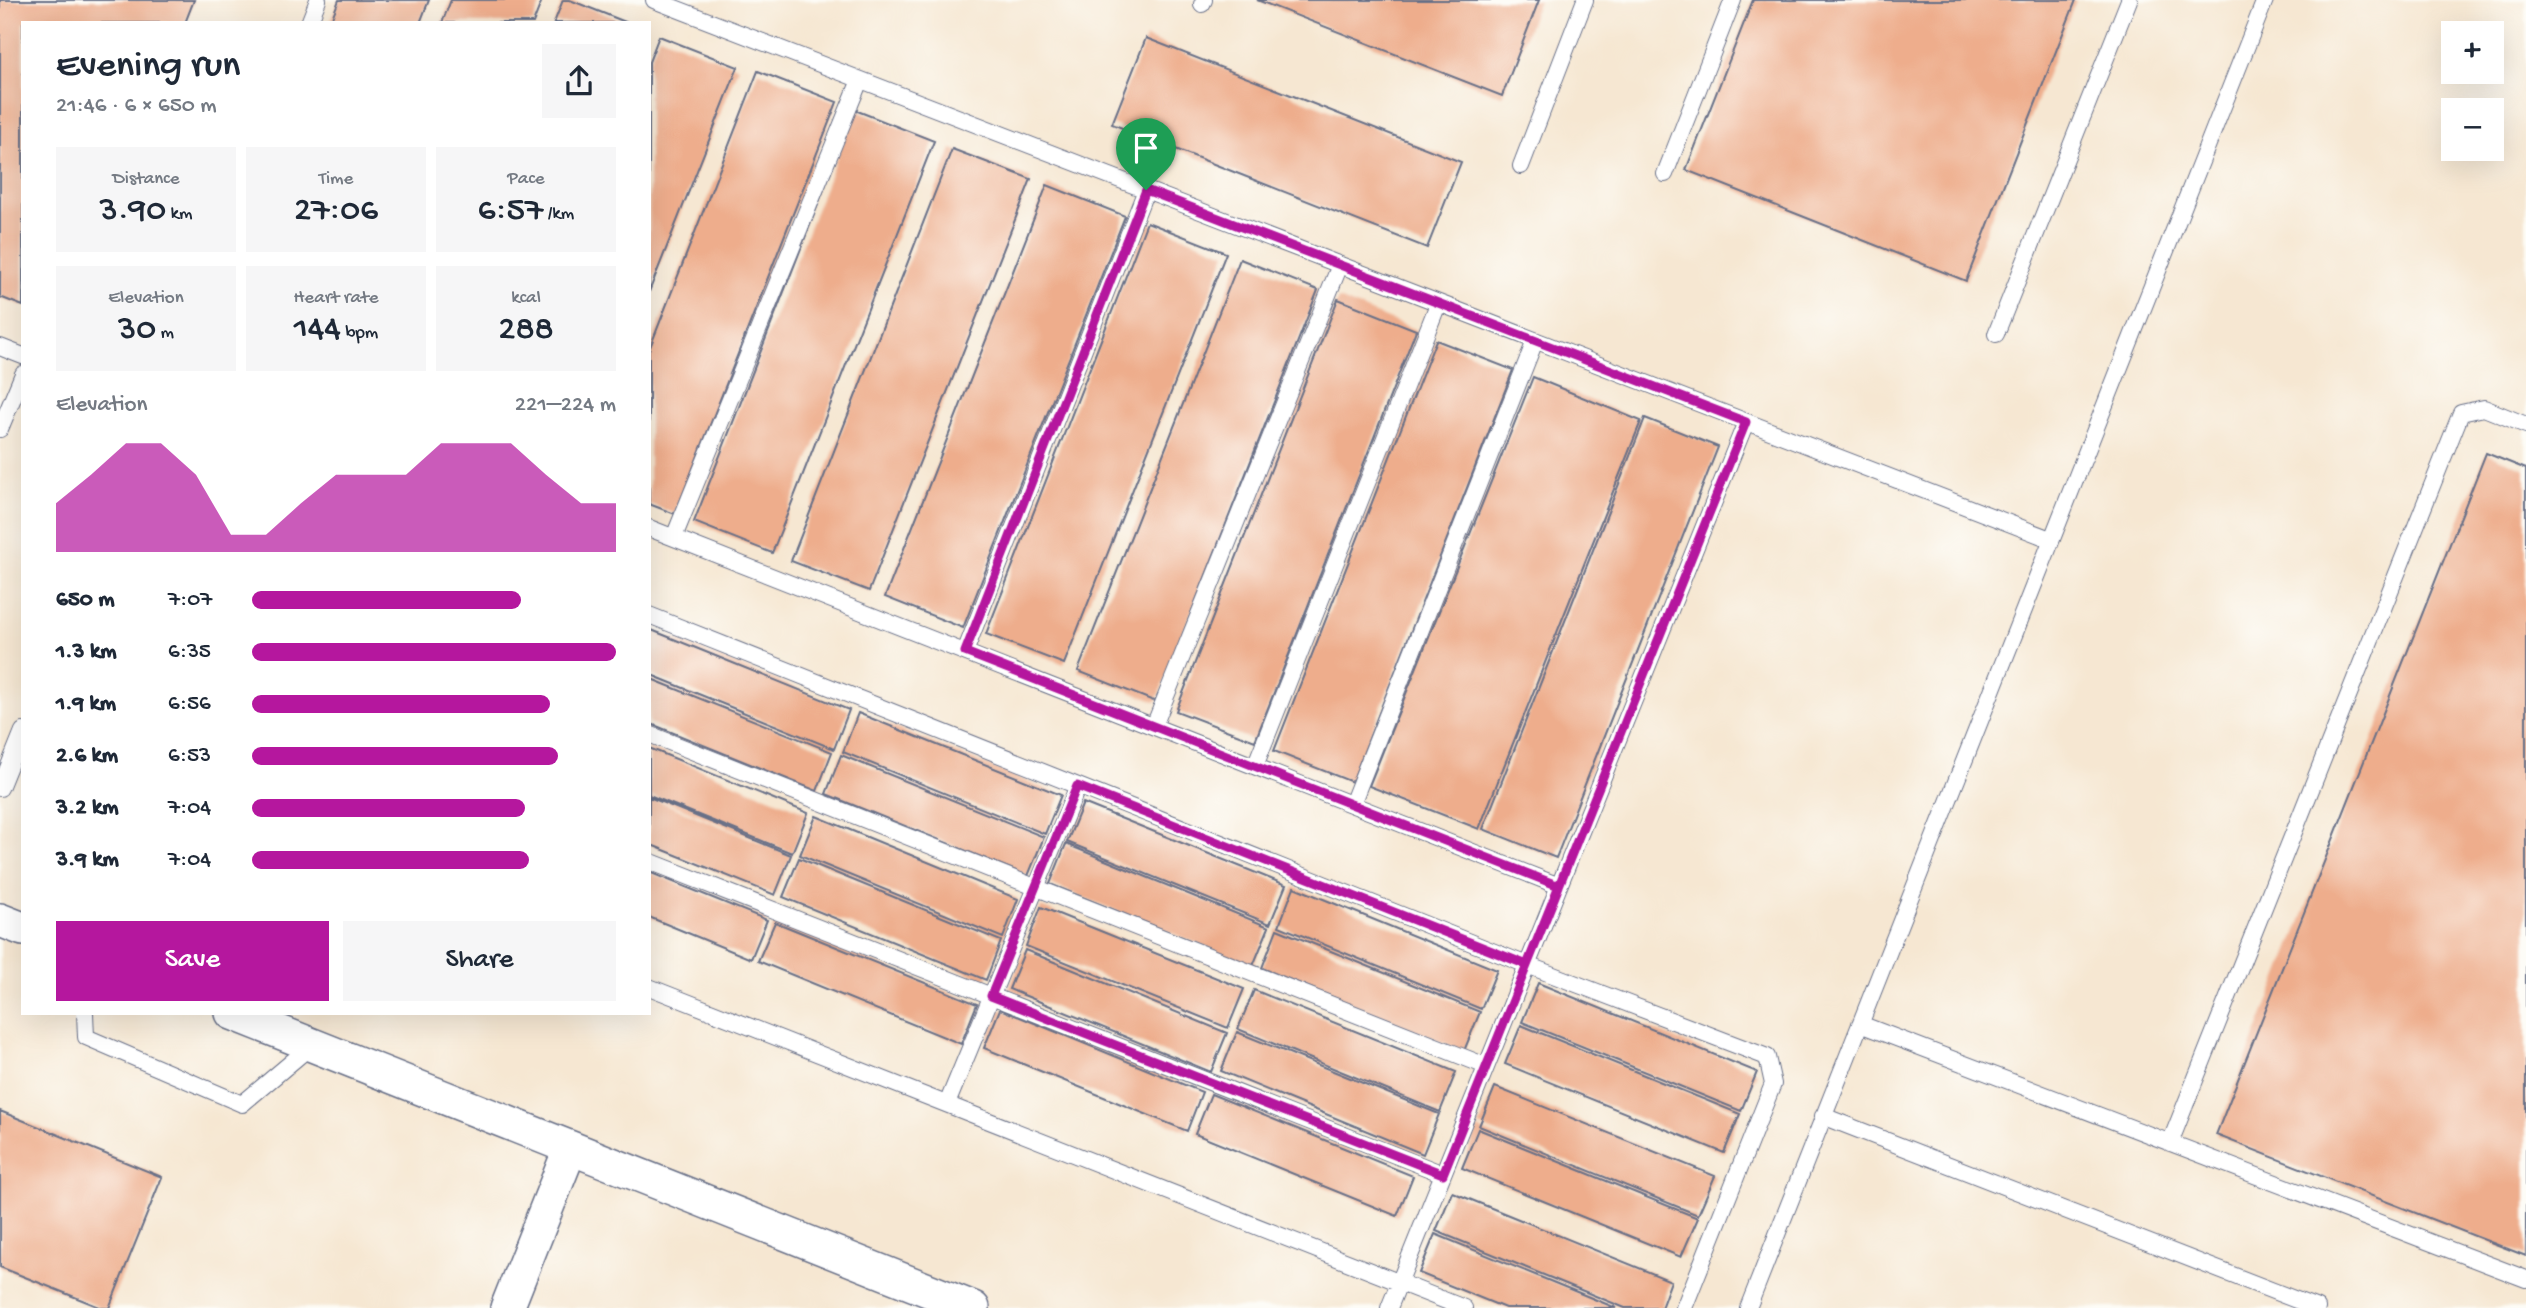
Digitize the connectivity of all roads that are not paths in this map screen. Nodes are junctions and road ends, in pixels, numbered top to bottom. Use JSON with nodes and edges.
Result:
{"nodes":[{"id":1,"x":318,"y":0,"type":"edge"},
{"id":2,"x":654,"y":0,"type":"edge"},
{"id":3,"x":1585,"y":0,"type":"edge"},
{"id":4,"x":1733,"y":0,"type":"edge"},
{"id":5,"x":2129,"y":0,"type":"edge"},
{"id":6,"x":2265,"y":0,"type":"edge"},
{"id":7,"x":310,"y":21,"type":"edge"},
{"id":8,"x":860,"y":80,"type":"junction"},
{"id":9,"x":1521,"y":166,"type":"dead end"},
{"id":10,"x":1665,"y":174,"type":"dead end"},
{"id":11,"x":1146,"y":190,"type":"junction"},
{"id":12,"x":1340,"y":265,"type":"junction"},
{"id":13,"x":1438,"y":303,"type":"junction"},
{"id":14,"x":1996,"y":334,"type":"dead end"},
{"id":15,"x":1535,"y":341,"type":"junction"},
{"id":16,"x":0,"y":346,"type":"edge"},
{"id":17,"x":21,"y":355,"type":"edge"},
{"id":18,"x":21,"y":379,"type":"edge"},
{"id":19,"x":1746,"y":422,"type":"junction"},
{"id":20,"x":2526,"y":425,"type":"edge"},
{"id":21,"x":0,"y":429,"type":"edge"},
{"id":22,"x":651,"y":529,"type":"edge"},
{"id":23,"x":674,"y":537,"type":"junction"},
{"id":24,"x":2050,"y":540,"type":"junction"},
{"id":25,"x":651,"y":616,"type":"edge"},
{"id":26,"x":965,"y":652,"type":"junction"},
{"id":27,"x":1153,"y":726,"type":"junction"},
{"id":28,"x":651,"y":735,"type":"edge"},
{"id":29,"x":21,"y":739,"type":"edge"},
{"id":30,"x":1255,"y":766,"type":"junction"},
{"id":31,"x":1077,"y":786,"type":"junction"},
{"id":32,"x":0,"y":788,"type":"edge"},
{"id":33,"x":1352,"y":804,"type":"junction"},
{"id":34,"x":651,"y":862,"type":"edge"},
{"id":35,"x":1559,"y":886,"type":"junction"},
{"id":36,"x":1036,"y":888,"type":"junction"},
{"id":37,"x":0,"y":920,"type":"edge"},
{"id":38,"x":21,"y":928,"type":"edge"},
{"id":39,"x":1527,"y":965,"type":"junction"},
{"id":40,"x":651,"y":988,"type":"edge"},
{"id":41,"x":991,"y":996,"type":"junction"},
{"id":42,"x":85,"y":1015,"type":"edge"},
{"id":43,"x":237,"y":1015,"type":"edge"},
{"id":44,"x":1860,"y":1024,"type":"junction"},
{"id":45,"x":312,"y":1045,"type":"junction"},
{"id":46,"x":1486,"y":1066,"type":"junction"},
{"id":47,"x":947,"y":1104,"type":"junction"},
{"id":48,"x":1823,"y":1116,"type":"junction"},
{"id":49,"x":2170,"y":1143,"type":"junction"},
{"id":50,"x":570,"y":1149,"type":"junction"},
{"id":51,"x":1443,"y":1174,"type":"junction"},
{"id":52,"x":2526,"y":1279,"type":"edge"},
{"id":53,"x":1399,"y":1282,"type":"junction"},
{"id":54,"x":507,"y":1308,"type":"edge"},
{"id":55,"x":974,"y":1308,"type":"edge"},
{"id":56,"x":1389,"y":1308,"type":"edge"},
{"id":57,"x":1464,"y":1308,"type":"edge"},
{"id":58,"x":1684,"y":1308,"type":"edge"},
{"id":59,"x":1748,"y":1308,"type":"edge"},
{"id":60,"x":2317,"y":1308,"type":"edge"}],
"edges":[{"from":1,"to":7,"type":"lane"},
{"from":2,"to":8,"type":"lane"},
{"from":3,"to":9,"type":"lane"},
{"from":4,"to":10,"type":"lane"},
{"from":5,"to":14,"type":"lane"},
{"from":6,"to":24,"type":"lane"},
{"from":8,"to":11,"type":"lane"},
{"from":8,"to":23,"type":"lane"},
{"from":11,"to":12,"type":"lane"},
{"from":11,"to":26,"type":"lane"},
{"from":12,"to":13,"type":"lane"},
{"from":12,"to":27,"type":"lane"},
{"from":13,"to":15,"type":"lane"},
{"from":13,"to":30,"type":"lane"},
{"from":15,"to":19,"type":"lane"},
{"from":15,"to":33,"type":"lane"},
{"from":16,"to":17,"type":"lane"},
{"from":18,"to":21,"type":"lane"},
{"from":19,"to":24,"type":"lane"},
{"from":19,"to":35,"type":"lane"},
{"from":20,"to":49,"type":"lane"},
{"from":22,"to":23,"type":"lane"},
{"from":23,"to":26,"type":"lane"},
{"from":24,"to":44,"type":"lane"},
{"from":25,"to":31,"type":"lane"},
{"from":26,"to":27,"type":"lane"},
{"from":27,"to":30,"type":"lane"},
{"from":28,"to":36,"type":"lane"},
{"from":29,"to":32,"type":"lane"},
{"from":30,"to":33,"type":"lane"},
{"from":31,"to":36,"type":"lane"},
{"from":31,"to":39,"type":"lane"},
{"from":33,"to":35,"type":"lane"},
{"from":34,"to":41,"type":"lane"},
{"from":35,"to":39,"type":"lane"},
{"from":36,"to":41,"type":"lane"},
{"from":36,"to":46,"type":"lane"},
{"from":37,"to":38,"type":"street"},
{"from":39,"to":46,"type":"lane"},
{"from":39,"to":58,"type":"lane"},
{"from":40,"to":47,"type":"lane"},
{"from":41,"to":47,"type":"lane"},
{"from":41,"to":51,"type":"lane"},
{"from":42,"to":45,"type":"lane"},
{"from":43,"to":45,"type":"street"},
{"from":44,"to":48,"type":"lane"},
{"from":44,"to":49,"type":"lane"},
{"from":45,"to":50,"type":"street"},
{"from":46,"to":51,"type":"lane"},
{"from":47,"to":53,"type":"lane"},
{"from":48,"to":59,"type":"lane"},
{"from":48,"to":60,"type":"lane"},
{"from":49,"to":52,"type":"lane"},
{"from":50,"to":54,"type":"street"},
{"from":50,"to":55,"type":"street"},
{"from":51,"to":53,"type":"lane"},
{"from":53,"to":56,"type":"lane"},
{"from":53,"to":57,"type":"lane"}]}
